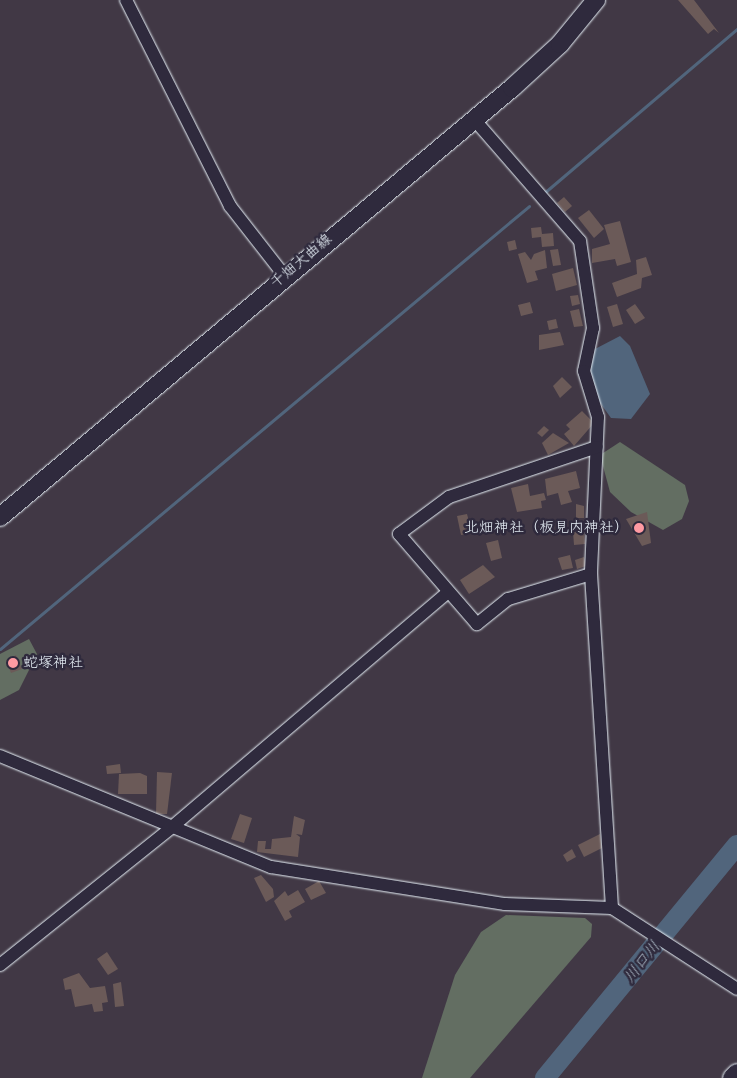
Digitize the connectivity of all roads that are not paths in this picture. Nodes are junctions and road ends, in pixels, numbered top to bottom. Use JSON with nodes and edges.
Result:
{"nodes":[{"id":1,"x":126,"y":0,"type":"edge"},
{"id":2,"x":596,"y":0,"type":"edge"},
{"id":3,"x":473,"y":118,"type":"junction"},
{"id":4,"x":284,"y":275,"type":"junction"},
{"id":5,"x":598,"y":447,"type":"junction"},
{"id":6,"x":0,"y":517,"type":"edge"},
{"id":7,"x":591,"y":574,"type":"junction"},
{"id":8,"x":448,"y":592,"type":"junction"},
{"id":9,"x":0,"y":756,"type":"edge"},
{"id":10,"x":172,"y":827,"type":"junction"},
{"id":11,"x":617,"y":912,"type":"junction"},
{"id":12,"x":0,"y":965,"type":"edge"},
{"id":13,"x":737,"y":989,"type":"edge"},
{"id":14,"x":737,"y":1073,"type":"edge"},
{"id":15,"x":732,"y":1078,"type":"edge"}],
"edges":[{"from":1,"to":4,"type":"street"},
{"from":2,"to":3,"type":"main road","name":"千畑大曲線"},
{"from":3,"to":4,"type":"main road","name":"千畑大曲線"},
{"from":3,"to":5,"type":"street"},
{"from":4,"to":6,"type":"main road","name":"千畑大曲線"},
{"from":5,"to":7,"type":"street"},
{"from":5,"to":8,"type":"street"},
{"from":7,"to":8,"type":"street"},
{"from":7,"to":11,"type":"street"},
{"from":8,"to":10,"type":"street"},
{"from":9,"to":10,"type":"street"},
{"from":10,"to":11,"type":"street"},
{"from":10,"to":12,"type":"street"},
{"from":11,"to":13,"type":"street"},
{"from":14,"to":15,"type":"main road"}]}
